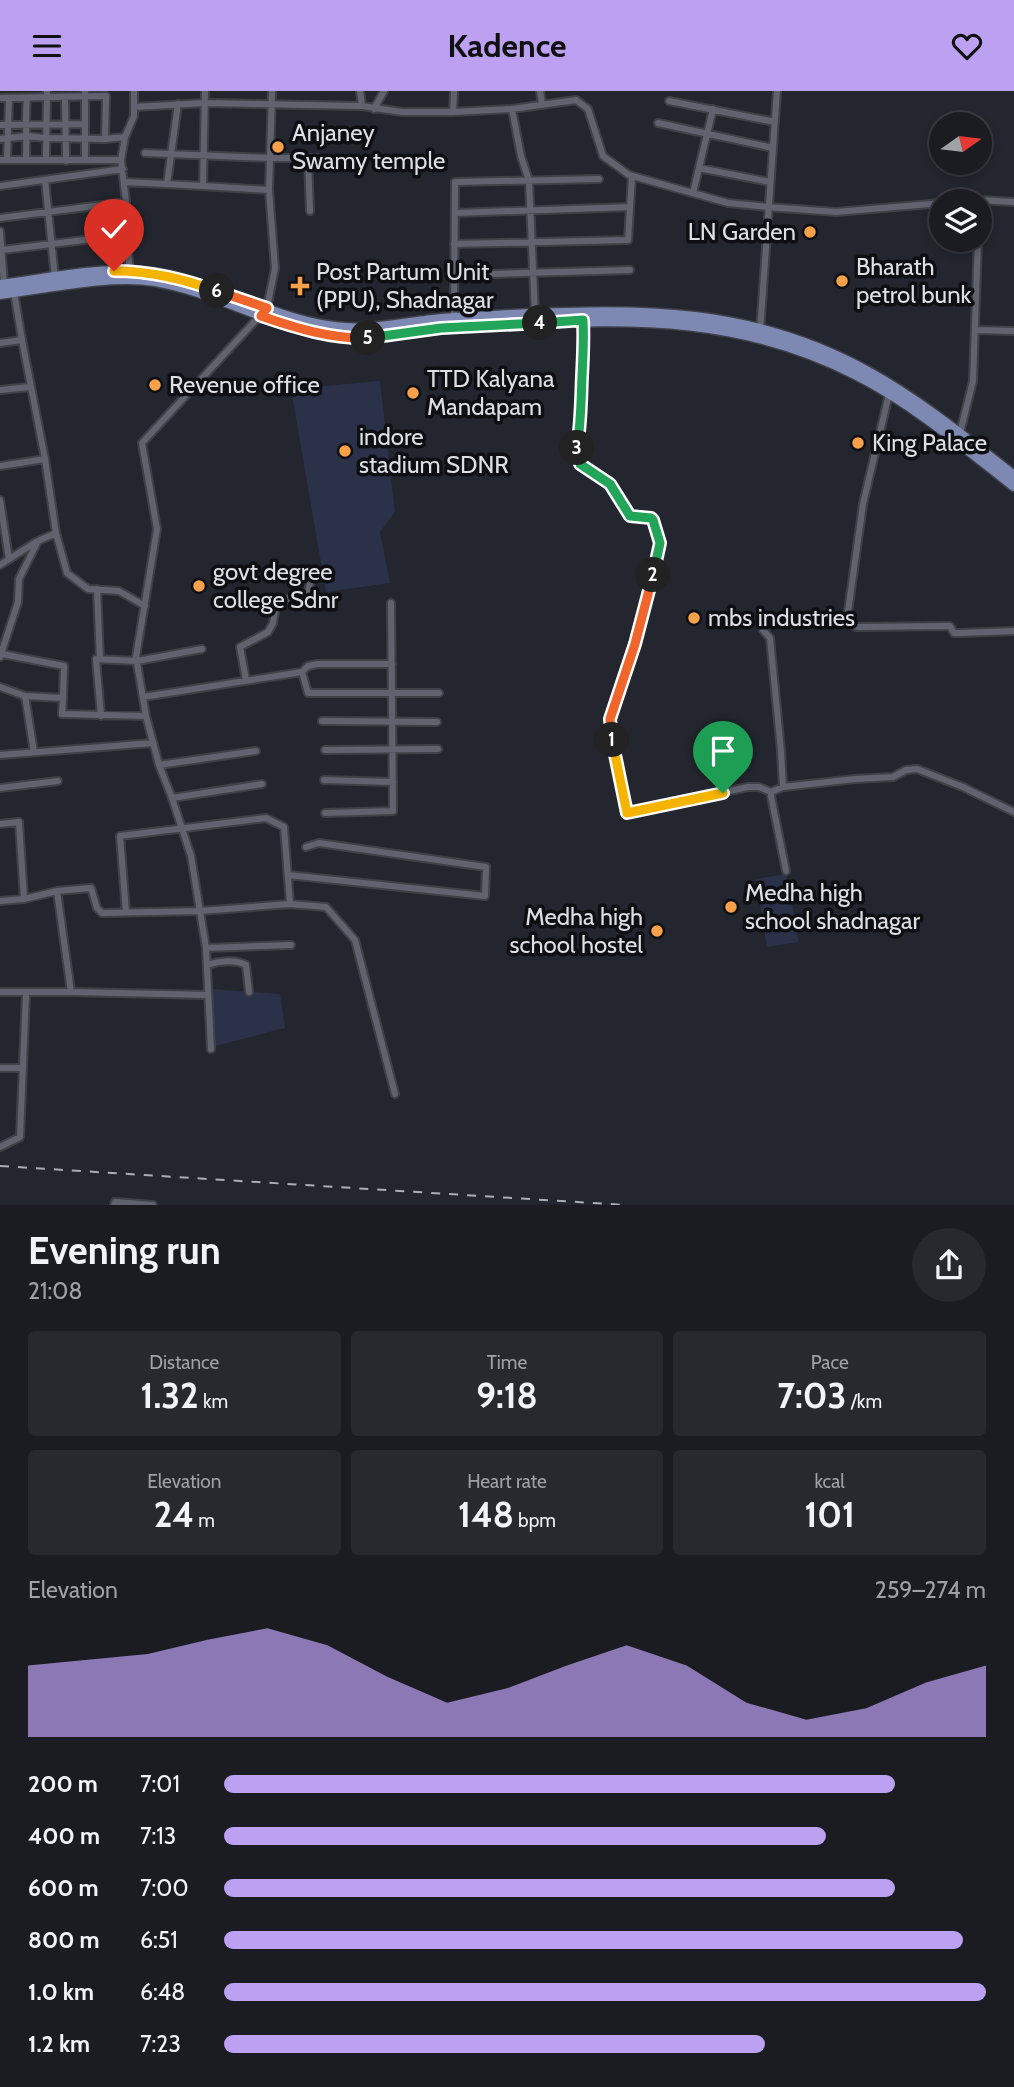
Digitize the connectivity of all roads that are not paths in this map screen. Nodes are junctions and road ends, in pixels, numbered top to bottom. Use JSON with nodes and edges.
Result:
{"nodes":[{"id":1,"x":134,"y":91,"type":"edge"},
{"id":2,"x":205,"y":91,"type":"edge"},
{"id":3,"x":272,"y":91,"type":"edge"},
{"id":4,"x":359,"y":91,"type":"edge"},
{"id":5,"x":384,"y":91,"type":"edge"},
{"id":6,"x":454,"y":91,"type":"edge"},
{"id":7,"x":540,"y":91,"type":"edge"},
{"id":8,"x":777,"y":91,"type":"edge"},
{"id":9,"x":46,"y":95,"type":"edge"},
{"id":10,"x":85,"y":95,"type":"edge"},
{"id":11,"x":0,"y":98,"type":"edge"},
{"id":12,"x":9,"y":98,"type":"junction"},
{"id":13,"x":27,"y":98,"type":"junction"},
{"id":14,"x":65,"y":98,"type":"junction"},
{"id":15,"x":669,"y":101,"type":"dead end"},
{"id":16,"x":205,"y":103,"type":"junction"},
{"id":17,"x":178,"y":104,"type":"junction"},
{"id":18,"x":542,"y":104,"type":"junction"},
{"id":19,"x":272,"y":106,"type":"junction"},
{"id":20,"x":362,"y":106,"type":"junction"},
{"id":21,"x":134,"y":107,"type":"junction"},
{"id":22,"x":374,"y":109,"type":"junction"},
{"id":23,"x":512,"y":110,"type":"junction"},
{"id":24,"x":713,"y":110,"type":"junction"},
{"id":25,"x":453,"y":112,"type":"junction"},
{"id":26,"x":775,"y":122,"type":"junction"},
{"id":27,"x":658,"y":123,"type":"dead end"},
{"id":28,"x":66,"y":124,"type":"junction"},
{"id":29,"x":84,"y":124,"type":"junction"},
{"id":30,"x":4,"y":125,"type":"edge"},
{"id":31,"x":25,"y":125,"type":"junction"},
{"id":32,"x":45,"y":125,"type":"junction"},
{"id":33,"x":706,"y":133,"type":"junction"},
{"id":34,"x":27,"y":136,"type":"junction"},
{"id":35,"x":125,"y":137,"type":"junction"},
{"id":36,"x":46,"y":138,"type":"junction"},
{"id":37,"x":66,"y":138,"type":"junction"},
{"id":38,"x":3,"y":139,"type":"edge"},
{"id":39,"x":84,"y":139,"type":"junction"},
{"id":40,"x":105,"y":139,"type":"junction"},
{"id":41,"x":773,"y":148,"type":"junction"},
{"id":42,"x":145,"y":153,"type":"dead end"},
{"id":43,"x":171,"y":154,"type":"junction"},
{"id":44,"x":204,"y":155,"type":"junction"},
{"id":45,"x":270,"y":158,"type":"junction"},
{"id":46,"x":309,"y":158,"type":"junction"},
{"id":47,"x":320,"y":158,"type":"dead end"},
{"id":48,"x":46,"y":159,"type":"junction"},
{"id":49,"x":85,"y":159,"type":"junction"},
{"id":50,"x":4,"y":160,"type":"edge"},
{"id":51,"x":26,"y":160,"type":"junction"},
{"id":52,"x":66,"y":160,"type":"junction"},
{"id":53,"x":121,"y":160,"type":"junction"},
{"id":54,"x":699,"y":168,"type":"junction"},
{"id":55,"x":123,"y":169,"type":"junction"},
{"id":56,"x":632,"y":176,"type":"junction"},
{"id":57,"x":598,"y":179,"type":"dead end"},
{"id":58,"x":45,"y":180,"type":"junction"},
{"id":59,"x":529,"y":181,"type":"junction"},
{"id":60,"x":770,"y":181,"type":"junction"},
{"id":61,"x":124,"y":182,"type":"junction"},
{"id":62,"x":167,"y":184,"type":"junction"},
{"id":63,"x":0,"y":186,"type":"edge"},
{"id":64,"x":203,"y":186,"type":"junction"},
{"id":65,"x":269,"y":190,"type":"junction"},
{"id":66,"x":693,"y":193,"type":"junction"},
{"id":67,"x":992,"y":201,"type":"edge"},
{"id":68,"x":126,"y":202,"type":"junction"},
{"id":69,"x":1014,"y":202,"type":"edge"},
{"id":70,"x":929,"y":204,"type":"edge"},
{"id":71,"x":630,"y":207,"type":"junction"},
{"id":72,"x":768,"y":207,"type":"junction"},
{"id":73,"x":49,"y":210,"type":"junction"},
{"id":74,"x":310,"y":211,"type":"dead end"},
{"id":75,"x":529,"y":211,"type":"junction"},
{"id":76,"x":455,"y":213,"type":"junction"},
{"id":77,"x":0,"y":218,"type":"edge"},
{"id":78,"x":0,"y":231,"type":"edge"},
{"id":79,"x":126,"y":235,"type":"junction"},
{"id":80,"x":532,"y":241,"type":"junction"},
{"id":81,"x":51,"y":244,"type":"junction"},
{"id":82,"x":454,"y":244,"type":"junction"},
{"id":83,"x":2,"y":250,"type":"junction"},
{"id":84,"x":978,"y":252,"type":"edge"},
{"id":85,"x":630,"y":270,"type":"dead end"},
{"id":86,"x":130,"y":271,"type":"junction"},
{"id":87,"x":534,"y":273,"type":"junction"},
{"id":88,"x":454,"y":275,"type":"junction"},
{"id":89,"x":55,"y":278,"type":"junction"},
{"id":90,"x":1,"y":288,"type":"edge"},
{"id":91,"x":14,"y":292,"type":"junction"},
{"id":92,"x":264,"y":312,"type":"junction"},
{"id":93,"x":535,"y":314,"type":"junction"},
{"id":94,"x":454,"y":318,"type":"junction"},
{"id":95,"x":583,"y":320,"type":"junction"},
{"id":96,"x":975,"y":330,"type":"junction"},
{"id":97,"x":1014,"y":331,"type":"edge"},
{"id":98,"x":760,"y":333,"type":"junction"},
{"id":99,"x":22,"y":340,"type":"junction"},
{"id":100,"x":0,"y":343,"type":"edge"},
{"id":101,"x":30,"y":387,"type":"junction"},
{"id":102,"x":0,"y":390,"type":"edge"},
{"id":103,"x":889,"y":394,"type":"junction"},
{"id":104,"x":960,"y":433,"type":"junction"},
{"id":105,"x":45,"y":459,"type":"junction"},
{"id":106,"x":0,"y":467,"type":"edge"},
{"id":107,"x":1014,"y":476,"type":"edge"},
{"id":108,"x":1014,"y":486,"type":"edge"},
{"id":109,"x":0,"y":500,"type":"edge"},
{"id":110,"x":56,"y":533,"type":"junction"},
{"id":111,"x":38,"y":541,"type":"junction"},
{"id":112,"x":9,"y":559,"type":"junction"},
{"id":113,"x":0,"y":565,"type":"edge"},
{"id":114,"x":313,"y":574,"type":"dead end"},
{"id":115,"x":97,"y":589,"type":"junction"},
{"id":116,"x":391,"y":603,"type":"dead end"},
{"id":117,"x":145,"y":606,"type":"junction"},
{"id":118,"x":848,"y":624,"type":"junction"},
{"id":119,"x":1014,"y":631,"type":"edge"},
{"id":120,"x":202,"y":649,"type":"dead end"},
{"id":121,"x":1,"y":656,"type":"edge"},
{"id":122,"x":100,"y":659,"type":"junction"},
{"id":123,"x":137,"y":661,"type":"junction"},
{"id":124,"x":392,"y":663,"type":"junction"},
{"id":125,"x":302,"y":672,"type":"junction"},
{"id":126,"x":246,"y":680,"type":"junction"},
{"id":127,"x":0,"y":687,"type":"edge"},
{"id":128,"x":439,"y":692,"type":"dead end"},
{"id":129,"x":392,"y":693,"type":"junction"},
{"id":130,"x":25,"y":696,"type":"junction"},
{"id":131,"x":143,"y":697,"type":"junction"},
{"id":132,"x":63,"y":698,"type":"junction"},
{"id":133,"x":101,"y":716,"type":"junction"},
{"id":134,"x":146,"y":716,"type":"junction"},
{"id":135,"x":322,"y":721,"type":"dead end"},
{"id":136,"x":393,"y":722,"type":"junction"},
{"id":137,"x":437,"y":722,"type":"dead end"},
{"id":138,"x":153,"y":743,"type":"junction"},
{"id":139,"x":438,"y":749,"type":"dead end"},
{"id":140,"x":325,"y":750,"type":"dead end"},
{"id":141,"x":256,"y":751,"type":"dead end"},
{"id":142,"x":393,"y":751,"type":"junction"},
{"id":143,"x":34,"y":753,"type":"junction"},
{"id":144,"x":0,"y":755,"type":"edge"},
{"id":145,"x":159,"y":765,"type":"junction"},
{"id":146,"x":324,"y":780,"type":"dead end"},
{"id":147,"x":58,"y":781,"type":"dead end"},
{"id":148,"x":393,"y":782,"type":"junction"},
{"id":149,"x":262,"y":784,"type":"dead end"},
{"id":150,"x":783,"y":787,"type":"junction"},
{"id":151,"x":0,"y":788,"type":"edge"},
{"id":152,"x":771,"y":792,"type":"junction"},
{"id":153,"x":172,"y":798,"type":"junction"},
{"id":154,"x":1014,"y":812,"type":"edge"},
{"id":155,"x":325,"y":813,"type":"dead end"},
{"id":156,"x":0,"y":824,"type":"edge"},
{"id":157,"x":182,"y":828,"type":"junction"},
{"id":158,"x":306,"y":847,"type":"dead end"},
{"id":159,"x":786,"y":871,"type":"dead end"},
{"id":160,"x":288,"y":875,"type":"junction"},
{"id":161,"x":57,"y":891,"type":"junction"},
{"id":162,"x":24,"y":899,"type":"junction"},
{"id":163,"x":0,"y":901,"type":"edge"},
{"id":164,"x":290,"y":904,"type":"junction"},
{"id":165,"x":200,"y":911,"type":"junction"},
{"id":166,"x":126,"y":912,"type":"junction"},
{"id":167,"x":291,"y":944,"type":"dead end"},
{"id":168,"x":206,"y":948,"type":"junction"},
{"id":169,"x":207,"y":965,"type":"junction"},
{"id":170,"x":0,"y":992,"type":"edge"},
{"id":171,"x":71,"y":992,"type":"junction"},
{"id":172,"x":248,"y":992,"type":"dead end"},
{"id":173,"x":26,"y":993,"type":"junction"},
{"id":174,"x":208,"y":995,"type":"junction"},
{"id":175,"x":211,"y":1049,"type":"dead end"},
{"id":176,"x":23,"y":1067,"type":"junction"},
{"id":177,"x":0,"y":1068,"type":"edge"},
{"id":178,"x":395,"y":1094,"type":"dead end"},
{"id":179,"x":0,"y":1147,"type":"edge"},
{"id":180,"x":114,"y":1205,"type":"edge"},
{"id":181,"x":153,"y":1205,"type":"edge"}],
"edges":[{"from":1,"to":21,"type":"street"},
{"from":2,"to":16,"type":"street"},
{"from":3,"to":19,"type":"street"},
{"from":4,"to":20,"type":"street"},
{"from":5,"to":22,"type":"street"},
{"from":6,"to":25,"type":"street"},
{"from":7,"to":18,"type":"street"},
{"from":8,"to":26,"type":"street"},
{"from":9,"to":13,"type":"street"},
{"from":9,"to":14,"type":"street"},
{"from":9,"to":32,"type":"street"},
{"from":10,"to":14,"type":"street"},
{"from":10,"to":29,"type":"street"},
{"from":10,"to":40,"type":"street"},
{"from":11,"to":12,"type":"street"},
{"from":12,"to":13,"type":"street"},
{"from":12,"to":30,"type":"street"},
{"from":13,"to":31,"type":"street"},
{"from":14,"to":28,"type":"street"},
{"from":15,"to":24,"type":"street"},
{"from":16,"to":17,"type":"street"},
{"from":16,"to":19,"type":"street"},
{"from":16,"to":44,"type":"street"},
{"from":17,"to":21,"type":"street"},
{"from":17,"to":43,"type":"street"},
{"from":18,"to":23,"type":"street"},
{"from":18,"to":56,"type":"street"},
{"from":19,"to":20,"type":"street"},
{"from":19,"to":45,"type":"street"},
{"from":20,"to":22,"type":"street"},
{"from":21,"to":35,"type":"street"},
{"from":22,"to":25,"type":"street"},
{"from":23,"to":25,"type":"street"},
{"from":23,"to":59,"type":"street"},
{"from":24,"to":26,"type":"street"},
{"from":24,"to":33,"type":"street"},
{"from":26,"to":41,"type":"street"},
{"from":27,"to":33,"type":"street"},
{"from":28,"to":29,"type":"street"},
{"from":28,"to":32,"type":"street"},
{"from":28,"to":37,"type":"street"},
{"from":29,"to":39,"type":"street"},
{"from":30,"to":31,"type":"street"},
{"from":30,"to":38,"type":"street"},
{"from":31,"to":32,"type":"street"},
{"from":31,"to":34,"type":"street"},
{"from":32,"to":36,"type":"street"},
{"from":33,"to":41,"type":"street"},
{"from":33,"to":54,"type":"street"},
{"from":34,"to":36,"type":"street"},
{"from":34,"to":38,"type":"street"},
{"from":34,"to":51,"type":"street"},
{"from":35,"to":40,"type":"street"},
{"from":35,"to":53,"type":"street"},
{"from":36,"to":37,"type":"street"},
{"from":36,"to":48,"type":"street"},
{"from":37,"to":39,"type":"street"},
{"from":37,"to":52,"type":"street"},
{"from":38,"to":50,"type":"street"},
{"from":39,"to":40,"type":"street"},
{"from":39,"to":49,"type":"street"},
{"from":41,"to":60,"type":"street"},
{"from":42,"to":43,"type":"street"},
{"from":43,"to":44,"type":"street"},
{"from":43,"to":62,"type":"street"},
{"from":44,"to":45,"type":"street"},
{"from":44,"to":64,"type":"street"},
{"from":45,"to":46,"type":"street"},
{"from":45,"to":65,"type":"street"},
{"from":46,"to":47,"type":"street"},
{"from":46,"to":74,"type":"street"},
{"from":48,"to":51,"type":"street"},
{"from":48,"to":52,"type":"street"},
{"from":49,"to":52,"type":"street"},
{"from":49,"to":53,"type":"street"},
{"from":50,"to":51,"type":"street"},
{"from":53,"to":55,"type":"street"},
{"from":54,"to":60,"type":"street"},
{"from":54,"to":66,"type":"street"},
{"from":55,"to":58,"type":"street"},
{"from":55,"to":61,"type":"street"},
{"from":56,"to":66,"type":"street"},
{"from":56,"to":71,"type":"street"},
{"from":57,"to":59,"type":"street"},
{"from":58,"to":63,"type":"street"},
{"from":58,"to":73,"type":"street"},
{"from":59,"to":75,"type":"street"},
{"from":59,"to":76,"type":"street"},
{"from":60,"to":72,"type":"street"},
{"from":61,"to":62,"type":"street"},
{"from":61,"to":68,"type":"street"},
{"from":62,"to":64,"type":"street"},
{"from":64,"to":65,"type":"street"},
{"from":65,"to":92,"type":"street"},
{"from":66,"to":72,"type":"street"},
{"from":67,"to":69,"type":"street"},
{"from":68,"to":73,"type":"street"},
{"from":68,"to":79,"type":"street"},
{"from":70,"to":72,"type":"street"},
{"from":71,"to":75,"type":"street"},
{"from":71,"to":80,"type":"street"},
{"from":72,"to":98,"type":"street"},
{"from":73,"to":77,"type":"street"},
{"from":73,"to":81,"type":"street"},
{"from":75,"to":76,"type":"street"},
{"from":75,"to":80,"type":"street"},
{"from":76,"to":82,"type":"street"},
{"from":78,"to":83,"type":"street"},
{"from":79,"to":81,"type":"street"},
{"from":79,"to":86,"type":"street"},
{"from":80,"to":82,"type":"street"},
{"from":80,"to":87,"type":"street"},
{"from":81,"to":83,"type":"street"},
{"from":81,"to":89,"type":"street"},
{"from":82,"to":88,"type":"street"},
{"from":83,"to":90,"type":"street"},
{"from":84,"to":96,"type":"street"},
{"from":85,"to":87,"type":"street"},
{"from":86,"to":89,"type":"main road"},
{"from":86,"to":92,"type":"main road"},
{"from":87,"to":88,"type":"street"},
{"from":87,"to":93,"type":"street"},
{"from":88,"to":94,"type":"street"},
{"from":89,"to":90,"type":"main road"},
{"from":90,"to":91,"type":"main road"},
{"from":91,"to":92,"type":"main road"},
{"from":91,"to":99,"type":"street"},
{"from":92,"to":94,"type":"main road"},
{"from":92,"to":95,"type":"main road"},
{"from":92,"to":117,"type":"street"},
{"from":93,"to":94,"type":"main road"},
{"from":93,"to":98,"type":"main road"},
{"from":95,"to":98,"type":"main road"},
{"from":95,"to":152,"type":"street"},
{"from":96,"to":97,"type":"street"},
{"from":96,"to":104,"type":"street"},
{"from":98,"to":103,"type":"main road"},
{"from":98,"to":104,"type":"main road"},
{"from":99,"to":100,"type":"street"},
{"from":99,"to":101,"type":"street"},
{"from":101,"to":102,"type":"street"},
{"from":101,"to":105,"type":"street"},
{"from":103,"to":108,"type":"main road"},
{"from":103,"to":118,"type":"street"},
{"from":104,"to":107,"type":"main road"},
{"from":105,"to":106,"type":"street"},
{"from":105,"to":110,"type":"street"},
{"from":109,"to":112,"type":"street"},
{"from":110,"to":111,"type":"street"},
{"from":110,"to":115,"type":"street"},
{"from":111,"to":112,"type":"street"},
{"from":111,"to":121,"type":"street"},
{"from":112,"to":113,"type":"street"},
{"from":114,"to":126,"type":"street"},
{"from":115,"to":117,"type":"street"},
{"from":115,"to":122,"type":"street"},
{"from":116,"to":124,"type":"street"},
{"from":117,"to":123,"type":"street"},
{"from":118,"to":119,"type":"street"},
{"from":118,"to":150,"type":"street"},
{"from":120,"to":123,"type":"street"},
{"from":121,"to":132,"type":"street"},
{"from":122,"to":123,"type":"street"},
{"from":122,"to":133,"type":"street"},
{"from":123,"to":131,"type":"street"},
{"from":124,"to":125,"type":"street"},
{"from":124,"to":129,"type":"street"},
{"from":125,"to":126,"type":"street"},
{"from":125,"to":129,"type":"street"},
{"from":126,"to":131,"type":"street"},
{"from":127,"to":130,"type":"street"},
{"from":128,"to":129,"type":"street"},
{"from":129,"to":136,"type":"street"},
{"from":130,"to":132,"type":"street"},
{"from":130,"to":143,"type":"street"},
{"from":131,"to":134,"type":"street"},
{"from":132,"to":133,"type":"street"},
{"from":133,"to":134,"type":"street"},
{"from":134,"to":138,"type":"street"},
{"from":135,"to":136,"type":"street"},
{"from":136,"to":137,"type":"street"},
{"from":136,"to":142,"type":"street"},
{"from":138,"to":143,"type":"street"},
{"from":138,"to":145,"type":"street"},
{"from":139,"to":142,"type":"street"},
{"from":140,"to":142,"type":"street"},
{"from":141,"to":145,"type":"street"},
{"from":142,"to":148,"type":"street"},
{"from":143,"to":144,"type":"street"},
{"from":145,"to":153,"type":"street"},
{"from":146,"to":148,"type":"street"},
{"from":147,"to":151,"type":"street"},
{"from":148,"to":155,"type":"street"},
{"from":149,"to":153,"type":"street"},
{"from":150,"to":152,"type":"street"},
{"from":150,"to":154,"type":"street"},
{"from":152,"to":159,"type":"street"},
{"from":153,"to":157,"type":"street"},
{"from":156,"to":162,"type":"street"},
{"from":157,"to":160,"type":"street"},
{"from":157,"to":165,"type":"street"},
{"from":157,"to":166,"type":"street"},
{"from":158,"to":160,"type":"street"},
{"from":160,"to":164,"type":"street"},
{"from":161,"to":162,"type":"street"},
{"from":161,"to":166,"type":"street"},
{"from":161,"to":171,"type":"street"},
{"from":162,"to":163,"type":"street"},
{"from":164,"to":165,"type":"street"},
{"from":164,"to":178,"type":"street"},
{"from":165,"to":166,"type":"street"},
{"from":165,"to":168,"type":"street"},
{"from":167,"to":168,"type":"street"},
{"from":168,"to":169,"type":"street"},
{"from":169,"to":172,"type":"street"},
{"from":169,"to":174,"type":"street"},
{"from":170,"to":173,"type":"street"},
{"from":171,"to":173,"type":"street"},
{"from":171,"to":174,"type":"street"},
{"from":173,"to":176,"type":"street"},
{"from":174,"to":175,"type":"street"},
{"from":176,"to":177,"type":"street"},
{"from":176,"to":179,"type":"street"},
{"from":180,"to":181,"type":"street"}]}
